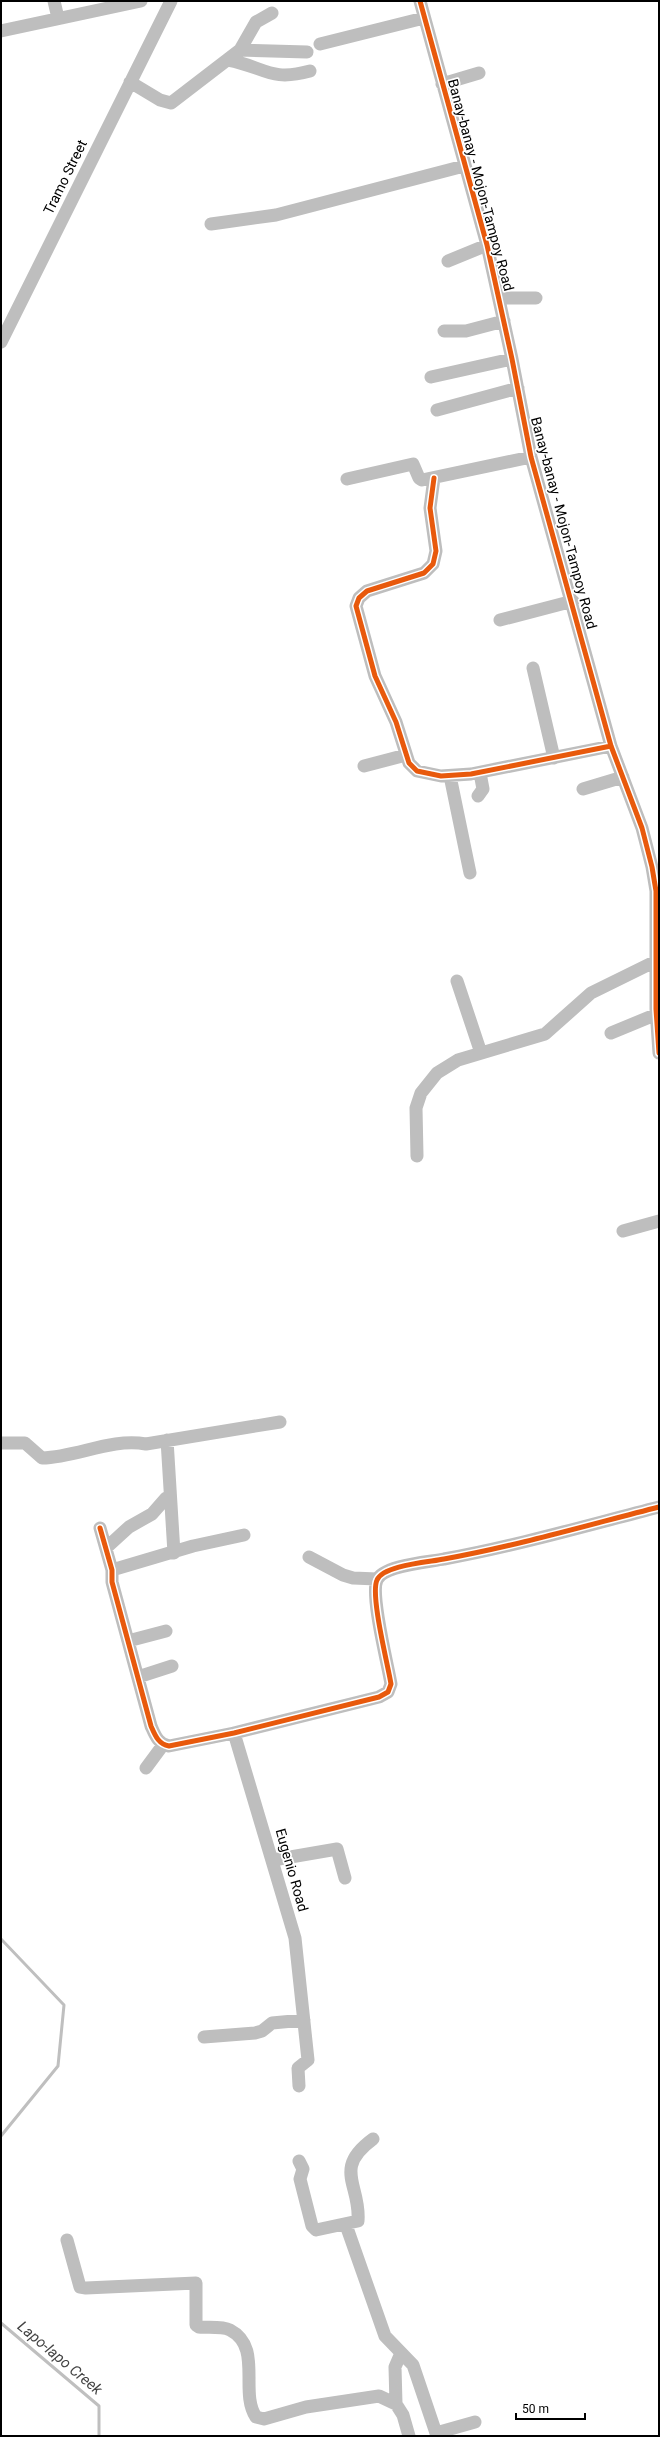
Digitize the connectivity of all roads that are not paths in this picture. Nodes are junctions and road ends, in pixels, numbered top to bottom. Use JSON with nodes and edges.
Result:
{"nodes":[{"id":1,"x":54,"y":1,"type":"edge"},
{"id":2,"x":141,"y":1,"type":"edge"},
{"id":3,"x":171,"y":1,"type":"edge"},
{"id":4,"x":420,"y":1,"type":"edge"},
{"id":5,"x":272,"y":13,"type":"dead end"},
{"id":6,"x":58,"y":18,"type":"junction"},
{"id":7,"x":424,"y":18,"type":"junction"},
{"id":8,"x":1,"y":30,"type":"edge"},
{"id":9,"x":320,"y":44,"type":"dead end"},
{"id":10,"x":240,"y":50,"type":"junction"},
{"id":11,"x":307,"y":52,"type":"dead end"},
{"id":12,"x":228,"y":60,"type":"junction"},
{"id":13,"x":310,"y":70,"type":"dead end"},
{"id":14,"x":479,"y":73,"type":"dead end"},
{"id":15,"x":130,"y":82,"type":"junction"},
{"id":16,"x":442,"y":84,"type":"junction"},
{"id":17,"x":464,"y":166,"type":"junction"},
{"id":18,"x":211,"y":224,"type":"dead end"},
{"id":19,"x":487,"y":245,"type":"junction"},
{"id":20,"x":448,"y":261,"type":"dead end"},
{"id":21,"x":499,"y":298,"type":"junction"},
{"id":22,"x":536,"y":298,"type":"dead end"},
{"id":23,"x":504,"y":321,"type":"junction"},
{"id":24,"x":444,"y":331,"type":"dead end"},
{"id":25,"x":1,"y":342,"type":"edge"},
{"id":26,"x":512,"y":359,"type":"junction"},
{"id":27,"x":431,"y":377,"type":"dead end"},
{"id":28,"x":518,"y":388,"type":"junction"},
{"id":29,"x":437,"y":410,"type":"dead end"},
{"id":30,"x":531,"y":457,"type":"junction"},
{"id":31,"x":434,"y":478,"type":"junction"},
{"id":32,"x":347,"y":479,"type":"dead end"},
{"id":33,"x":573,"y":601,"type":"junction"},
{"id":34,"x":500,"y":620,"type":"dead end"},
{"id":35,"x":533,"y":668,"type":"dead end"},
{"id":36,"x":611,"y":746,"type":"junction"},
{"id":37,"x":406,"y":755,"type":"junction"},
{"id":38,"x":554,"y":758,"type":"junction"},
{"id":39,"x":364,"y":766,"type":"dead end"},
{"id":40,"x":480,"y":773,"type":"junction"},
{"id":41,"x":450,"y":776,"type":"junction"},
{"id":42,"x":623,"y":777,"type":"junction"},
{"id":43,"x":583,"y":789,"type":"dead end"},
{"id":44,"x":478,"y":796,"type":"dead end"},
{"id":45,"x":470,"y":873,"type":"dead end"},
{"id":46,"x":656,"y":961,"type":"junction"},
{"id":47,"x":458,"y":981,"type":"dead end"},
{"id":48,"x":657,"y":1014,"type":"junction"},
{"id":49,"x":611,"y":1033,"type":"dead end"},
{"id":50,"x":481,"y":1053,"type":"junction"},
{"id":51,"x":659,"y":1053,"type":"edge"},
{"id":52,"x":417,"y":1156,"type":"dead end"},
{"id":53,"x":659,"y":1221,"type":"edge"},
{"id":54,"x":623,"y":1231,"type":"dead end"},
{"id":55,"x":280,"y":1422,"type":"dead end"},
{"id":56,"x":167,"y":1440,"type":"junction"},
{"id":57,"x":1,"y":1443,"type":"edge"},
{"id":58,"x":166,"y":1498,"type":"dead end"},
{"id":59,"x":659,"y":1507,"type":"edge"},
{"id":60,"x":100,"y":1528,"type":"dead end"},
{"id":61,"x":244,"y":1535,"type":"dead end"},
{"id":62,"x":106,"y":1548,"type":"junction"},
{"id":63,"x":174,"y":1553,"type":"junction"},
{"id":64,"x":309,"y":1557,"type":"dead end"},
{"id":65,"x":112,"y":1570,"type":"junction"},
{"id":66,"x":377,"y":1579,"type":"junction"},
{"id":67,"x":166,"y":1631,"type":"dead end"},
{"id":68,"x":128,"y":1641,"type":"junction"},
{"id":69,"x":172,"y":1666,"type":"dead end"},
{"id":70,"x":138,"y":1677,"type":"junction"},
{"id":71,"x":234,"y":1732,"type":"junction"},
{"id":72,"x":163,"y":1745,"type":"junction"},
{"id":73,"x":146,"y":1768,"type":"dead end"},
{"id":74,"x":273,"y":1860,"type":"junction"},
{"id":75,"x":345,"y":1878,"type":"dead end"},
{"id":76,"x":304,"y":2020,"type":"junction"},
{"id":77,"x":204,"y":2037,"type":"dead end"},
{"id":78,"x":299,"y":2086,"type":"dead end"},
{"id":79,"x":373,"y":2139,"type":"dead end"},
{"id":80,"x":298,"y":2161,"type":"dead end"},
{"id":81,"x":346,"y":2225,"type":"junction"},
{"id":82,"x":67,"y":2240,"type":"dead end"},
{"id":83,"x":401,"y":2353,"type":"junction"},
{"id":84,"x":396,"y":2404,"type":"junction"},
{"id":85,"x":475,"y":2422,"type":"dead end"},
{"id":86,"x":437,"y":2434,"type":"edge"},
{"id":87,"x":408,"y":2436,"type":"edge"}],
"edges":[{"from":1,"to":6,"type":"street"},
{"from":2,"to":6,"type":"street"},
{"from":3,"to":15,"type":"street","name":"Tramo Street"},
{"from":4,"to":7,"type":"street","name":"Banay-banay - Mojon-Tampoy Road"},
{"from":5,"to":10,"type":"street"},
{"from":6,"to":8,"type":"street"},
{"from":7,"to":9,"type":"street"},
{"from":7,"to":16,"type":"street","name":"Banay-banay - Mojon-Tampoy Road"},
{"from":10,"to":11,"type":"street"},
{"from":10,"to":12,"type":"street"},
{"from":12,"to":13,"type":"street"},
{"from":12,"to":15,"type":"street"},
{"from":14,"to":16,"type":"street"},
{"from":15,"to":25,"type":"street","name":"Tramo Street"},
{"from":16,"to":17,"type":"street","name":"Banay-banay - Mojon-Tampoy Road"},
{"from":17,"to":18,"type":"street"},
{"from":17,"to":19,"type":"street","name":"Banay-banay - Mojon-Tampoy Road"},
{"from":19,"to":20,"type":"street"},
{"from":19,"to":21,"type":"street","name":"Banay-banay - Mojon-Tampoy Road"},
{"from":21,"to":22,"type":"street"},
{"from":21,"to":23,"type":"street","name":"Banay-banay - Mojon-Tampoy Road"},
{"from":23,"to":24,"type":"street"},
{"from":23,"to":26,"type":"street","name":"Banay-banay - Mojon-Tampoy Road"},
{"from":26,"to":27,"type":"street"},
{"from":26,"to":28,"type":"street","name":"Banay-banay - Mojon-Tampoy Road"},
{"from":28,"to":29,"type":"street"},
{"from":28,"to":30,"type":"street","name":"Banay-banay - Mojon-Tampoy Road"},
{"from":30,"to":31,"type":"street"},
{"from":30,"to":33,"type":"street","name":"Banay-banay - Mojon-Tampoy Road"},
{"from":31,"to":32,"type":"street"},
{"from":31,"to":37,"type":"street"},
{"from":33,"to":34,"type":"street"},
{"from":33,"to":36,"type":"street","name":"Banay-banay - Mojon-Tampoy Road"},
{"from":35,"to":38,"type":"street"},
{"from":36,"to":38,"type":"street"},
{"from":36,"to":42,"type":"street","name":"Banay-banay - Mojon-Tampoy Road"},
{"from":37,"to":39,"type":"street"},
{"from":37,"to":41,"type":"street"},
{"from":38,"to":40,"type":"street"},
{"from":40,"to":41,"type":"street"},
{"from":40,"to":44,"type":"street"},
{"from":41,"to":45,"type":"street"},
{"from":42,"to":43,"type":"street"},
{"from":42,"to":46,"type":"street","name":"Banay-banay - Mojon-Tampoy Road"},
{"from":46,"to":48,"type":"street","name":"Banay-banay - Mojon-Tampoy Road"},
{"from":46,"to":50,"type":"street"},
{"from":47,"to":50,"type":"street"},
{"from":48,"to":49,"type":"street"},
{"from":48,"to":51,"type":"street","name":"Banay-banay - Mojon-Tampoy Road"},
{"from":50,"to":52,"type":"street"},
{"from":53,"to":54,"type":"street"},
{"from":55,"to":56,"type":"street"},
{"from":56,"to":57,"type":"street"},
{"from":56,"to":63,"type":"street"},
{"from":58,"to":62,"type":"street"},
{"from":59,"to":66,"type":"street"},
{"from":60,"to":62,"type":"street"},
{"from":61,"to":63,"type":"street"},
{"from":62,"to":65,"type":"street"},
{"from":63,"to":65,"type":"street"},
{"from":64,"to":66,"type":"street"},
{"from":65,"to":68,"type":"street"},
{"from":66,"to":71,"type":"street"},
{"from":67,"to":68,"type":"street"},
{"from":68,"to":70,"type":"street"},
{"from":69,"to":70,"type":"street"},
{"from":70,"to":72,"type":"street"},
{"from":71,"to":72,"type":"street"},
{"from":71,"to":74,"type":"street","name":"Eugenio Road"},
{"from":72,"to":73,"type":"street"},
{"from":74,"to":75,"type":"street"},
{"from":74,"to":76,"type":"street","name":"Eugenio Road"},
{"from":76,"to":77,"type":"street"},
{"from":76,"to":78,"type":"street","name":"Eugenio Road"},
{"from":79,"to":81,"type":"street"},
{"from":80,"to":81,"type":"street"},
{"from":81,"to":83,"type":"street"},
{"from":82,"to":84,"type":"street"},
{"from":83,"to":84,"type":"street"},
{"from":83,"to":86,"type":"street"},
{"from":84,"to":87,"type":"street"},
{"from":85,"to":86,"type":"street"}]}
